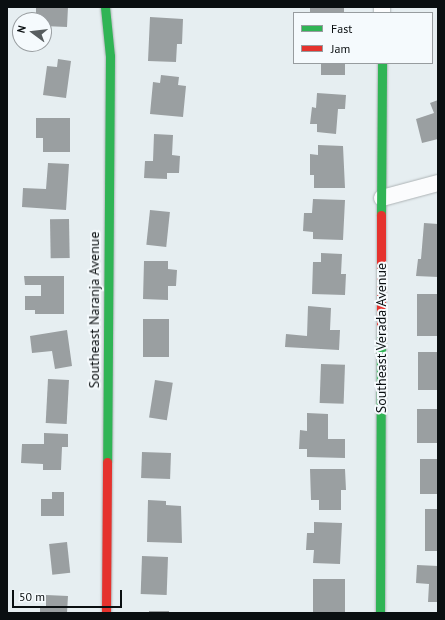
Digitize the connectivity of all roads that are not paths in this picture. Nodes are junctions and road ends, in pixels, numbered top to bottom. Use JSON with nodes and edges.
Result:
{"nodes":[{"id":1,"x":105,"y":7,"type":"edge"},
{"id":2,"x":382,"y":64,"type":"edge"},
{"id":3,"x":438,"y":183,"type":"edge"},
{"id":4,"x":382,"y":198,"type":"junction"},
{"id":5,"x":106,"y":613,"type":"edge"},
{"id":6,"x":380,"y":613,"type":"edge"}],
"edges":[{"from":1,"to":5,"type":"street","name":"Southeast Naranja Avenue"},
{"from":2,"to":4,"type":"street","name":"Southeast Verada Avenue"},
{"from":3,"to":4,"type":"street"},
{"from":4,"to":6,"type":"street","name":"Southeast Verada Avenue"}]}
